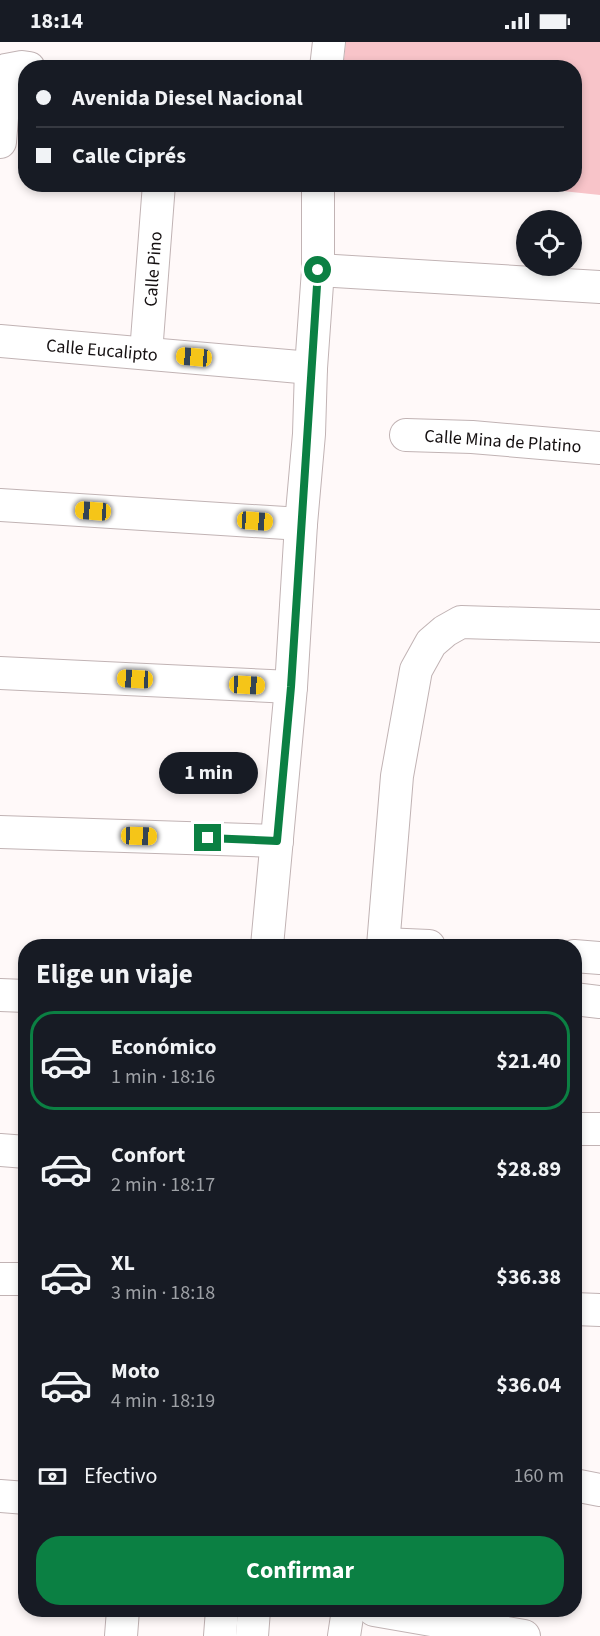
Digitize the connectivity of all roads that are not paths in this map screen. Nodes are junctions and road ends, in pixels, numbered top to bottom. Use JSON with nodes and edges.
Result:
{"nodes":[{"id":1,"x":329,"y":42,"type":"edge"},
{"id":2,"x":327,"y":60,"type":"edge"},
{"id":3,"x":18,"y":69,"type":"edge"},
{"id":4,"x":0,"y":142,"type":"edge"},
{"id":5,"x":158,"y":192,"type":"edge"},
{"id":6,"x":318,"y":192,"type":"edge"},
{"id":7,"x":318,"y":270,"type":"junction"},
{"id":8,"x":600,"y":287,"type":"edge"},
{"id":9,"x":0,"y":341,"type":"edge"},
{"id":10,"x":147,"y":353,"type":"junction"},
{"id":11,"x":311,"y":368,"type":"junction"},
{"id":12,"x":406,"y":435,"type":"dead end"},
{"id":13,"x":600,"y":448,"type":"edge"},
{"id":14,"x":0,"y":505,"type":"edge"},
{"id":15,"x":301,"y":524,"type":"junction"},
{"id":16,"x":600,"y":626,"type":"edge"},
{"id":17,"x":0,"y":673,"type":"edge"},
{"id":18,"x":291,"y":687,"type":"junction"},
{"id":19,"x":0,"y":832,"type":"edge"},
{"id":20,"x":277,"y":841,"type":"junction"},
{"id":21,"x":268,"y":939,"type":"edge"},
{"id":22,"x":383,"y":939,"type":"edge"},
{"id":23,"x":582,"y":957,"type":"edge"},
{"id":24,"x":600,"y":958,"type":"edge"},
{"id":25,"x":0,"y":994,"type":"edge"},
{"id":26,"x":18,"y":995,"type":"edge"},
{"id":27,"x":582,"y":1000,"type":"edge"},
{"id":28,"x":600,"y":1002,"type":"edge"},
{"id":29,"x":582,"y":1129,"type":"edge"},
{"id":30,"x":600,"y":1129,"type":"edge"},
{"id":31,"x":0,"y":1150,"type":"edge"},
{"id":32,"x":18,"y":1151,"type":"edge"},
{"id":33,"x":0,"y":1279,"type":"edge"},
{"id":34,"x":18,"y":1279,"type":"edge"},
{"id":35,"x":582,"y":1309,"type":"edge"},
{"id":36,"x":600,"y":1310,"type":"edge"},
{"id":37,"x":582,"y":1487,"type":"edge"},
{"id":38,"x":600,"y":1490,"type":"edge"},
{"id":39,"x":0,"y":1496,"type":"edge"},
{"id":40,"x":18,"y":1497,"type":"edge"},
{"id":41,"x":122,"y":1617,"type":"edge"},
{"id":42,"x":221,"y":1617,"type":"edge"},
{"id":43,"x":253,"y":1617,"type":"edge"},
{"id":44,"x":347,"y":1617,"type":"edge"},
{"id":45,"x":414,"y":1617,"type":"edge"},
{"id":46,"x":121,"y":1636,"type":"edge"},
{"id":47,"x":220,"y":1636,"type":"edge"},
{"id":48,"x":252,"y":1636,"type":"edge"},
{"id":49,"x":344,"y":1636,"type":"edge"},
{"id":50,"x":524,"y":1636,"type":"edge"}],
"edges":[{"from":1,"to":2,"type":"street"},
{"from":3,"to":4,"type":"street"},
{"from":5,"to":10,"type":"street","name":"Calle Pino"},
{"from":6,"to":7,"type":"street"},
{"from":7,"to":8,"type":"street"},
{"from":7,"to":11,"type":"street"},
{"from":9,"to":10,"type":"street","name":"Calle Eucalipto"},
{"from":10,"to":11,"type":"street","name":"Calle Eucalipto"},
{"from":11,"to":15,"type":"street"},
{"from":12,"to":13,"type":"street","name":"Calle Mina de Platino"},
{"from":14,"to":15,"type":"street"},
{"from":15,"to":18,"type":"street"},
{"from":16,"to":22,"type":"street"},
{"from":17,"to":18,"type":"street"},
{"from":18,"to":20,"type":"street"},
{"from":19,"to":20,"type":"street"},
{"from":20,"to":21,"type":"street"},
{"from":23,"to":24,"type":"street"},
{"from":25,"to":26,"type":"street"},
{"from":27,"to":28,"type":"street"},
{"from":29,"to":30,"type":"street"},
{"from":31,"to":32,"type":"street"},
{"from":33,"to":34,"type":"street"},
{"from":35,"to":36,"type":"street"},
{"from":37,"to":38,"type":"street"},
{"from":39,"to":40,"type":"street"},
{"from":41,"to":46,"type":"street"},
{"from":42,"to":47,"type":"street"},
{"from":43,"to":48,"type":"street"},
{"from":44,"to":49,"type":"street"},
{"from":45,"to":50,"type":"street"}]}
